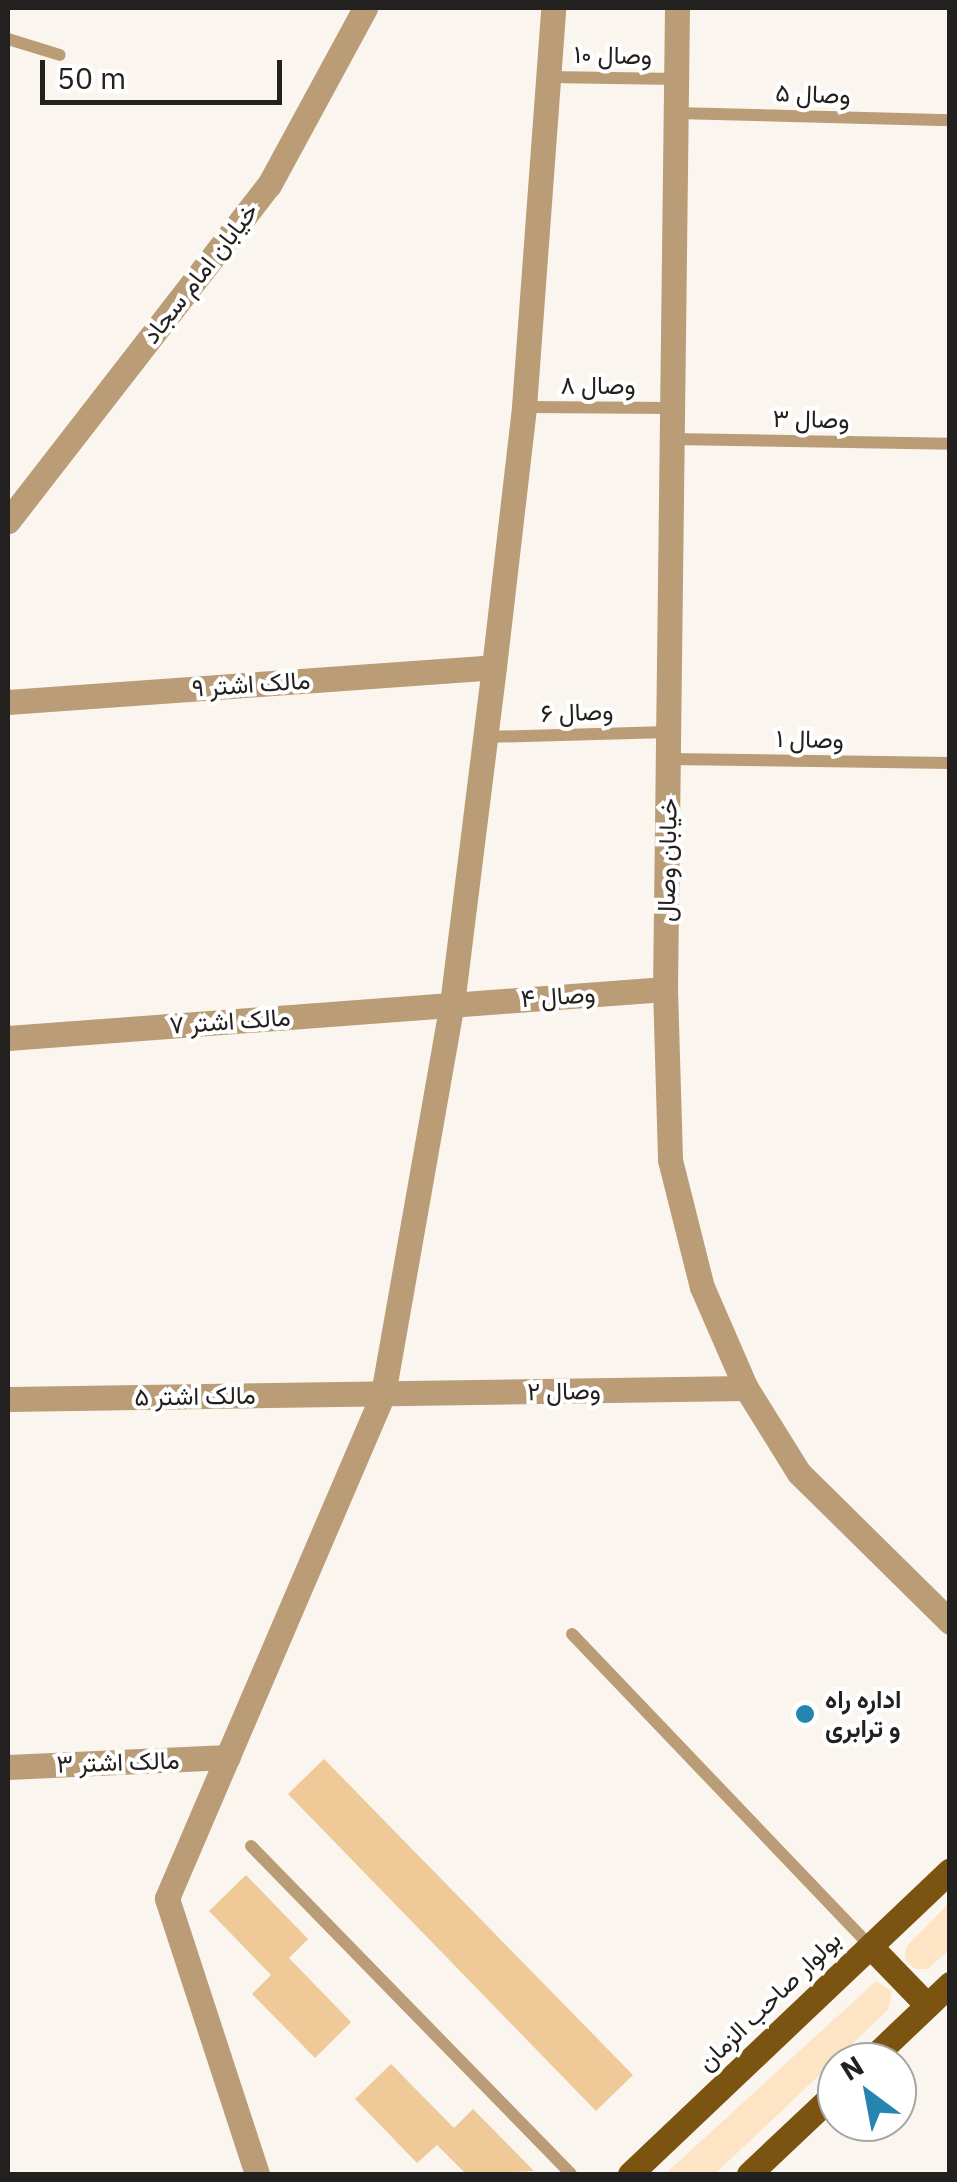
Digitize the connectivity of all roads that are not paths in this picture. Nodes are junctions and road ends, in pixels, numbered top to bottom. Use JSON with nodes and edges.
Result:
{"nodes":[{"id":1,"x":365,"y":8,"type":"edge"},
{"id":2,"x":553,"y":8,"type":"edge"},
{"id":3,"x":677,"y":8,"type":"edge"},
{"id":4,"x":8,"y":39,"type":"edge"},
{"id":5,"x":60,"y":55,"type":"dead end"},
{"id":6,"x":548,"y":77,"type":"junction"},
{"id":7,"x":676,"y":79,"type":"junction"},
{"id":8,"x":676,"y":113,"type":"junction"},
{"id":9,"x":950,"y":120,"type":"edge"},
{"id":10,"x":524,"y":407,"type":"junction"},
{"id":11,"x":673,"y":408,"type":"junction"},
{"id":12,"x":672,"y":439,"type":"junction"},
{"id":13,"x":950,"y":444,"type":"edge"},
{"id":14,"x":8,"y":521,"type":"edge"},
{"id":15,"x":494,"y":667,"type":"junction"},
{"id":16,"x":8,"y":702,"type":"edge"},
{"id":17,"x":669,"y":732,"type":"junction"},
{"id":18,"x":486,"y":737,"type":"junction"},
{"id":19,"x":669,"y":759,"type":"junction"},
{"id":20,"x":950,"y":763,"type":"edge"},
{"id":21,"x":665,"y":988,"type":"junction"},
{"id":22,"x":452,"y":1004,"type":"junction"},
{"id":23,"x":8,"y":1038,"type":"edge"},
{"id":24,"x":746,"y":1388,"type":"junction"},
{"id":25,"x":382,"y":1394,"type":"junction"},
{"id":26,"x":8,"y":1399,"type":"edge"},
{"id":27,"x":950,"y":1622,"type":"edge"},
{"id":28,"x":572,"y":1634,"type":"dead end"},
{"id":29,"x":228,"y":1758,"type":"junction"},
{"id":30,"x":8,"y":1767,"type":"edge"},
{"id":31,"x":251,"y":1846,"type":"dead end"},
{"id":32,"x":950,"y":1870,"type":"edge"},
{"id":33,"x":870,"y":1946,"type":"junction"},
{"id":34,"x":950,"y":1984,"type":"edge"},
{"id":35,"x":927,"y":2005,"type":"junction"},
{"id":36,"x":889,"y":2042,"type":"edge"},
{"id":37,"x":817,"y":2110,"type":"edge"},
{"id":38,"x":257,"y":2174,"type":"edge"},
{"id":39,"x":571,"y":2174,"type":"edge"},
{"id":40,"x":630,"y":2174,"type":"edge"},
{"id":41,"x":750,"y":2174,"type":"edge"}],
"edges":[{"from":1,"to":14,"type":"street","name":"خیابان امام سجاد"},
{"from":2,"to":6,"type":"street"},
{"from":3,"to":7,"type":"street","name":"خیابان وصال"},
{"from":4,"to":5,"type":"lane"},
{"from":6,"to":7,"type":"lane","name":"وصال ۱۰"},
{"from":6,"to":10,"type":"street"},
{"from":7,"to":8,"type":"street","name":"خیابان وصال"},
{"from":8,"to":9,"type":"lane","name":"وصال ۵"},
{"from":8,"to":11,"type":"street","name":"خیابان وصال"},
{"from":10,"to":11,"type":"lane","name":"وصال ۸"},
{"from":10,"to":15,"type":"street"},
{"from":11,"to":12,"type":"street","name":"خیابان وصال"},
{"from":12,"to":13,"type":"lane","name":"وصال ۳"},
{"from":12,"to":17,"type":"street","name":"خیابان وصال"},
{"from":15,"to":16,"type":"street","name":"مالک اشتر ۹"},
{"from":15,"to":18,"type":"street"},
{"from":17,"to":18,"type":"lane","name":"وصال ۶"},
{"from":17,"to":19,"type":"street","name":"خیابان وصال"},
{"from":18,"to":22,"type":"street"},
{"from":19,"to":20,"type":"lane","name":"وصال ۱"},
{"from":19,"to":21,"type":"street","name":"خیابان وصال"},
{"from":21,"to":22,"type":"street","name":"وصال ۴"},
{"from":21,"to":24,"type":"street","name":"خیابان وصال"},
{"from":22,"to":23,"type":"street","name":"مالک اشتر ۷"},
{"from":22,"to":25,"type":"street"},
{"from":24,"to":25,"type":"street","name":"وصال ۲"},
{"from":24,"to":27,"type":"street","name":"خیابان وصال"},
{"from":25,"to":26,"type":"street","name":"مالک اشتر ۵"},
{"from":25,"to":29,"type":"street"},
{"from":28,"to":33,"type":"lane"},
{"from":29,"to":30,"type":"street","name":"مالک اشتر ۳"},
{"from":29,"to":38,"type":"street"},
{"from":31,"to":39,"type":"lane"},
{"from":32,"to":33,"type":"main road","name":"بولوار صاحب الزمان"},
{"from":33,"to":35,"type":"main road"},
{"from":33,"to":40,"type":"main road","name":"بولوار صاحب الزمان"},
{"from":34,"to":35,"type":"main road"},
{"from":35,"to":36,"type":"main road"},
{"from":37,"to":41,"type":"main road"}]}
